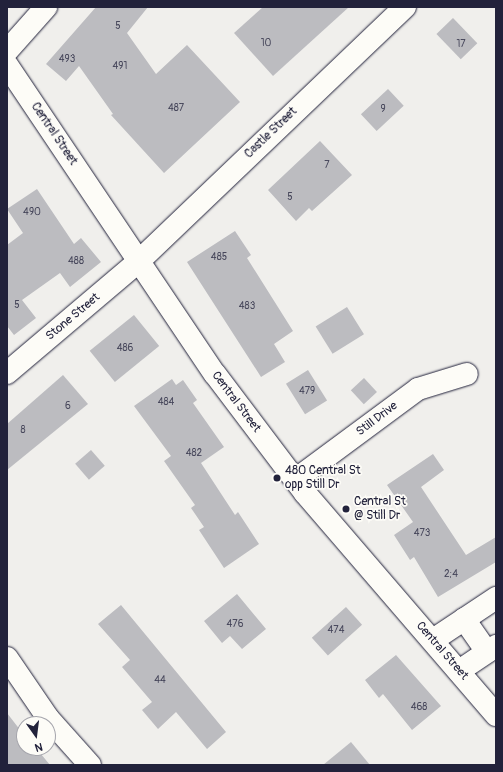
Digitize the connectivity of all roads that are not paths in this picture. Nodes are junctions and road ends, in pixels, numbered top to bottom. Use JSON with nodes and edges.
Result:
{"nodes":[{"id":1,"x":46,"y":7,"type":"edge"},
{"id":2,"x":405,"y":7,"type":"edge"},
{"id":3,"x":7,"y":51,"type":"edge"},
{"id":4,"x":7,"y":65,"type":"edge"},
{"id":5,"x":139,"y":261,"type":"junction"},
{"id":6,"x":7,"y":373,"type":"edge"},
{"id":7,"x":468,"y":374,"type":"dead end"},
{"id":8,"x":295,"y":480,"type":"junction"},
{"id":9,"x":496,"y":598,"type":"edge"},
{"id":10,"x":464,"y":619,"type":"junction"},
{"id":11,"x":433,"y":640,"type":"junction"},
{"id":12,"x":492,"y":649,"type":"edge"},
{"id":13,"x":7,"y":658,"type":"edge"},
{"id":14,"x":459,"y":671,"type":"junction"},
{"id":15,"x":496,"y":715,"type":"edge"},
{"id":16,"x":90,"y":765,"type":"edge"}],
"edges":[{"from":1,"to":3,"type":"street"},
{"from":2,"to":5,"type":"street","name":"Castle Street"},
{"from":4,"to":5,"type":"street","name":"Central Street"},
{"from":5,"to":6,"type":"street","name":"Stone Street"},
{"from":5,"to":8,"type":"street","name":"Central Street"},
{"from":7,"to":8,"type":"street","name":"Still Drive"},
{"from":8,"to":11,"type":"street","name":"Central Street"},
{"from":9,"to":10,"type":"street"},
{"from":10,"to":11,"type":"street"},
{"from":10,"to":12,"type":"street"},
{"from":11,"to":14,"type":"street","name":"Central Street"},
{"from":12,"to":14,"type":"street"},
{"from":13,"to":16,"type":"street"},
{"from":14,"to":15,"type":"street","name":"Central Street"}]}
